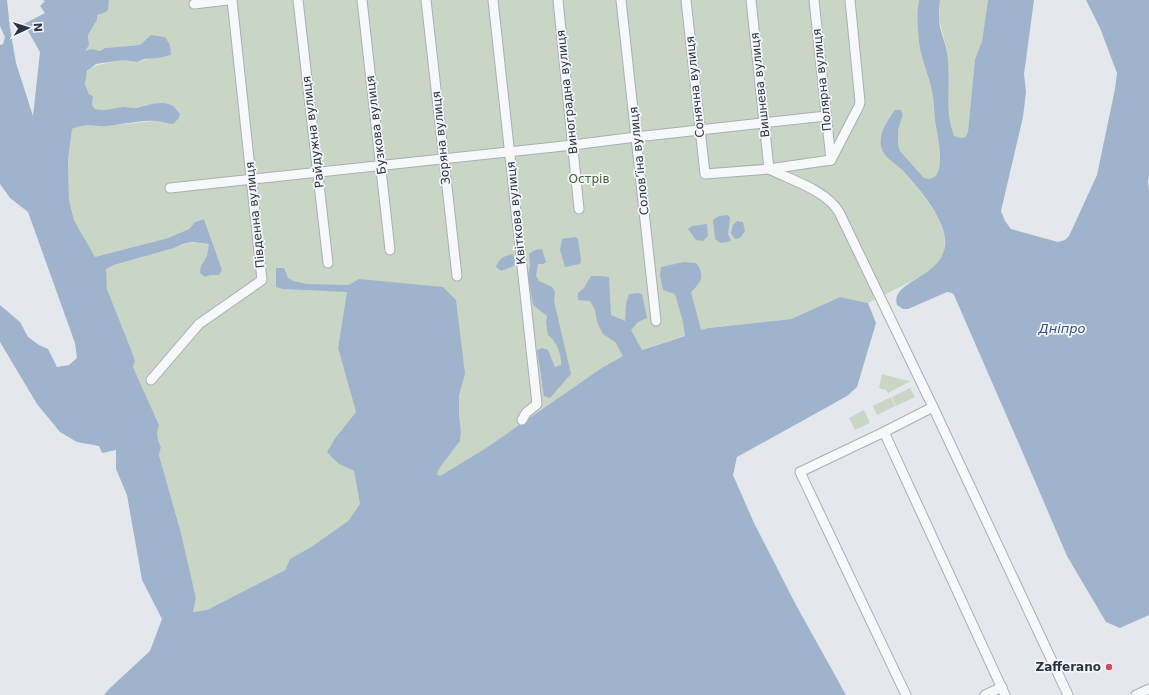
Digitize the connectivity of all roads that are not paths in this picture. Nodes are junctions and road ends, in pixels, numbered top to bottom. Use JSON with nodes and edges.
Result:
{"nodes":[{"id":1,"x":228,"y":0,"type":"edge"},
{"id":2,"x":232,"y":0,"type":"edge"},
{"id":3,"x":298,"y":0,"type":"edge"},
{"id":4,"x":362,"y":0,"type":"edge"},
{"id":5,"x":426,"y":0,"type":"edge"},
{"id":6,"x":493,"y":0,"type":"edge"},
{"id":7,"x":558,"y":0,"type":"edge"},
{"id":8,"x":621,"y":0,"type":"edge"},
{"id":9,"x":686,"y":0,"type":"edge"},
{"id":10,"x":751,"y":0,"type":"edge"},
{"id":11,"x":814,"y":0,"type":"edge"},
{"id":12,"x":850,"y":0,"type":"edge"},
{"id":13,"x":194,"y":4,"type":"dead end"},
{"id":14,"x":826,"y":116,"type":"junction"},
{"id":15,"x":763,"y":124,"type":"junction"},
{"id":16,"x":700,"y":131,"type":"junction"},
{"id":17,"x":636,"y":137,"type":"junction"},
{"id":18,"x":573,"y":145,"type":"junction"},
{"id":19,"x":509,"y":152,"type":"junction"},
{"id":20,"x":444,"y":159,"type":"junction"},
{"id":21,"x":832,"y":160,"type":"junction"},
{"id":22,"x":381,"y":166,"type":"junction"},
{"id":23,"x":769,"y":169,"type":"junction"},
{"id":24,"x":318,"y":172,"type":"junction"},
{"id":25,"x":251,"y":180,"type":"junction"},
{"id":26,"x":170,"y":188,"type":"dead end"},
{"id":27,"x":579,"y":209,"type":"dead end"},
{"id":28,"x":390,"y":250,"type":"dead end"},
{"id":29,"x":328,"y":263,"type":"dead end"},
{"id":30,"x":456,"y":276,"type":"dead end"},
{"id":31,"x":656,"y":321,"type":"dead end"},
{"id":32,"x":151,"y":380,"type":"dead end"},
{"id":33,"x":932,"y":407,"type":"junction"},
{"id":34,"x":522,"y":420,"type":"dead end"},
{"id":35,"x":884,"y":432,"type":"junction"},
{"id":36,"x":1149,"y":690,"type":"edge"},
{"id":37,"x":1004,"y":691,"type":"edge"},
{"id":38,"x":906,"y":695,"type":"edge"},
{"id":39,"x":985,"y":695,"type":"edge"},
{"id":40,"x":1068,"y":695,"type":"edge"},
{"id":41,"x":1136,"y":695,"type":"edge"}],
"edges":[{"from":1,"to":13,"type":"street"},
{"from":2,"to":25,"type":"street","name":"Південна вулиця"},
{"from":3,"to":24,"type":"street","name":"Райдужна вулиця"},
{"from":4,"to":22,"type":"street","name":"Бузкова вулиця"},
{"from":5,"to":20,"type":"street","name":"Зоряна вулиця"},
{"from":6,"to":19,"type":"street","name":"Квіткова вулиця"},
{"from":7,"to":18,"type":"street","name":"Виноградна вулиця"},
{"from":8,"to":17,"type":"street","name":"Соловʼїна вулиця"},
{"from":9,"to":16,"type":"street","name":"Сонячна вулиця"},
{"from":10,"to":15,"type":"street","name":"Вишнева вулиця"},
{"from":11,"to":14,"type":"street","name":"Полярна вулиця"},
{"from":12,"to":21,"type":"street"},
{"from":14,"to":15,"type":"street"},
{"from":14,"to":21,"type":"street","name":"Полярна вулиця"},
{"from":15,"to":16,"type":"street"},
{"from":15,"to":23,"type":"street","name":"Вишнева вулиця"},
{"from":16,"to":17,"type":"street"},
{"from":16,"to":23,"type":"street","name":"Сонячна вулиця"},
{"from":17,"to":18,"type":"street"},
{"from":17,"to":31,"type":"street","name":"Соловʼїна вулиця"},
{"from":18,"to":19,"type":"street"},
{"from":18,"to":27,"type":"street","name":"Виноградна вулиця"},
{"from":19,"to":20,"type":"street"},
{"from":19,"to":34,"type":"street","name":"Квіткова вулиця"},
{"from":20,"to":22,"type":"street"},
{"from":20,"to":30,"type":"street","name":"Зоряна вулиця"},
{"from":21,"to":23,"type":"street"},
{"from":22,"to":24,"type":"street"},
{"from":22,"to":28,"type":"street","name":"Бузкова вулиця"},
{"from":23,"to":33,"type":"street"},
{"from":24,"to":25,"type":"street"},
{"from":24,"to":29,"type":"street","name":"Райдужна вулиця"},
{"from":25,"to":26,"type":"street"},
{"from":25,"to":32,"type":"street","name":"Південна вулиця"},
{"from":33,"to":35,"type":"street"},
{"from":33,"to":40,"type":"street"},
{"from":35,"to":37,"type":"street"},
{"from":35,"to":38,"type":"street"},
{"from":36,"to":41,"type":"street"},
{"from":37,"to":39,"type":"street"}]}
